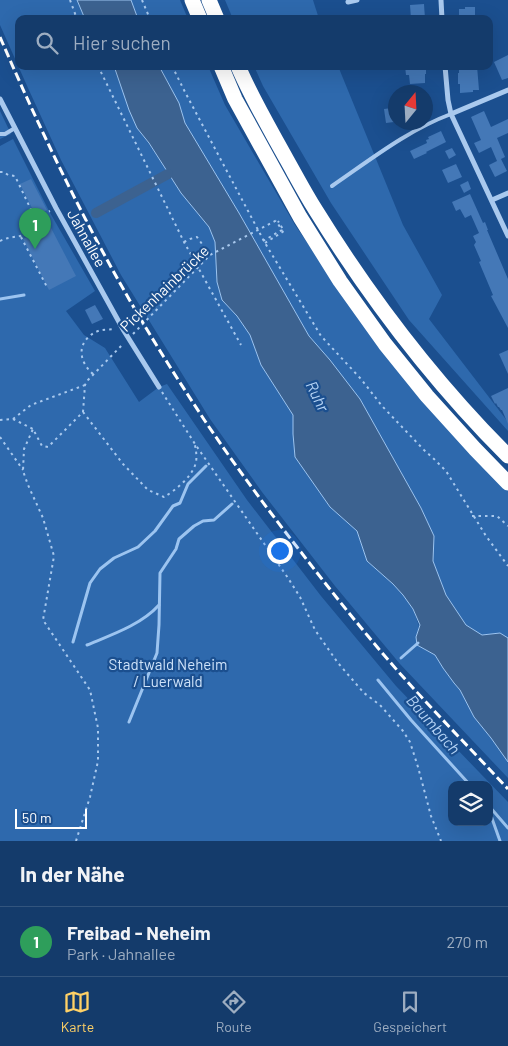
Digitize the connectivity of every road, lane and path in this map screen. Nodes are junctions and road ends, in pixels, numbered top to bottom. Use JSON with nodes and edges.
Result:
{"nodes":[{"id":1,"x":70,"y":0,"type":"edge"},
{"id":2,"x":142,"y":0,"type":"edge"},
{"id":3,"x":192,"y":0,"type":"edge"},
{"id":4,"x":209,"y":0,"type":"edge"},
{"id":5,"x":357,"y":0,"type":"edge"},
{"id":6,"x":441,"y":0,"type":"edge"},
{"id":7,"x":348,"y":1,"type":"edge"},
{"id":8,"x":76,"y":15,"type":"edge"},
{"id":9,"x":148,"y":15,"type":"edge"},
{"id":10,"x":198,"y":15,"type":"edge"},
{"id":11,"x":215,"y":15,"type":"edge"},
{"id":12,"x":442,"y":15,"type":"edge"},
{"id":13,"x":100,"y":70,"type":"edge"},
{"id":14,"x":174,"y":70,"type":"edge"},
{"id":15,"x":223,"y":70,"type":"edge"},
{"id":16,"x":240,"y":70,"type":"edge"},
{"id":17,"x":445,"y":70,"type":"edge"},
{"id":18,"x":508,"y":90,"type":"edge"},
{"id":19,"x":1,"y":103,"type":"edge"},
{"id":20,"x":451,"y":114,"type":"junction"},
{"id":21,"x":15,"y":128,"type":"junction"},
{"id":22,"x":0,"y":134,"type":"edge"},
{"id":23,"x":0,"y":172,"type":"edge"},
{"id":24,"x":332,"y":186,"type":"dead end"},
{"id":25,"x":508,"y":193,"type":"edge"},
{"id":26,"x":492,"y":200,"type":"junction"},
{"id":27,"x":56,"y":208,"type":"junction"},
{"id":28,"x":35,"y":218,"type":"junction"},
{"id":29,"x":0,"y":236,"type":"edge"},
{"id":30,"x":508,"y":236,"type":"edge"},
{"id":31,"x":21,"y":237,"type":"junction"},
{"id":32,"x":1,"y":240,"type":"edge"},
{"id":33,"x":184,"y":242,"type":"junction"},
{"id":34,"x":264,"y":242,"type":"junction"},
{"id":35,"x":210,"y":255,"type":"junction"},
{"id":36,"x":48,"y":289,"type":"dead end"},
{"id":37,"x":121,"y":327,"type":"junction"},
{"id":38,"x":133,"y":334,"type":"dead end"},
{"id":39,"x":126,"y":341,"type":"dead end"},
{"id":40,"x":241,"y":345,"type":"dead end"},
{"id":41,"x":93,"y":374,"type":"junction"},
{"id":42,"x":85,"y":385,"type":"junction"},
{"id":43,"x":159,"y":387,"type":"joint"},
{"id":44,"x":83,"y":412,"type":"junction"},
{"id":45,"x":13,"y":419,"type":"junction"},
{"id":46,"x":0,"y":420,"type":"edge"},
{"id":47,"x":33,"y":429,"type":"junction"},
{"id":48,"x":0,"y":437,"type":"edge"},
{"id":49,"x":195,"y":444,"type":"junction"},
{"id":50,"x":508,"y":456,"type":"edge"},
{"id":51,"x":24,"y":471,"type":"junction"},
{"id":52,"x":508,"y":483,"type":"edge"},
{"id":53,"x":472,"y":516,"type":"junction"},
{"id":54,"x":508,"y":526,"type":"edge"},
{"id":55,"x":508,"y":566,"type":"edge"},
{"id":56,"x":76,"y":841,"type":"edge"},
{"id":57,"x":441,"y":841,"type":"edge"}],
"edges":[{"from":1,"to":8,"type":"path"},
{"from":2,"to":9,"type":"path"},
{"from":3,"to":10,"type":"highway"},
{"from":4,"to":11,"type":"highway"},
{"from":5,"to":7,"type":"street"},
{"from":6,"to":12,"type":"street"},
{"from":13,"to":33,"type":"path"},
{"from":14,"to":34,"type":"path"},
{"from":15,"to":52,"type":"highway"},
{"from":16,"to":50,"type":"highway"},
{"from":17,"to":20,"type":"street"},
{"from":18,"to":20,"type":"street"},
{"from":19,"to":21,"type":"street","name":"Jahnallee"},
{"from":20,"to":24,"type":"lane"},
{"from":20,"to":26,"type":"street"},
{"from":21,"to":22,"type":"lane"},
{"from":21,"to":27,"type":"street","name":"Jahnallee"},
{"from":23,"to":28,"type":"path"},
{"from":25,"to":26,"type":"street"},
{"from":26,"to":30,"type":"street"},
{"from":27,"to":28,"type":"path"},
{"from":27,"to":37,"type":"street","name":"Jahnallee"},
{"from":28,"to":31,"type":"path"},
{"from":29,"to":32,"type":"path"},
{"from":31,"to":32,"type":"path"},
{"from":31,"to":36,"type":"path"},
{"from":33,"to":35,"type":"path"},
{"from":33,"to":40,"type":"path"},
{"from":34,"to":35,"type":"path","name":"Pickenhainbrücke"},
{"from":34,"to":53,"type":"path"},
{"from":35,"to":38,"type":"path","name":"Pickenhainbrücke"},
{"from":37,"to":41,"type":"path"},
{"from":37,"to":43,"type":"street","name":"Jahnallee"},
{"from":39,"to":41,"type":"path","name":"Pickenhainbrücke"},
{"from":41,"to":42,"type":"path","name":"Pickenhainbrücke"},
{"from":42,"to":44,"type":"path"},
{"from":42,"to":45,"type":"path"},
{"from":43,"to":49,"type":"path"},
{"from":44,"to":47,"type":"path"},
{"from":44,"to":49,"type":"path"},
{"from":45,"to":46,"type":"path"},
{"from":45,"to":47,"type":"path"},
{"from":47,"to":51,"type":"path"},
{"from":48,"to":51,"type":"path"},
{"from":49,"to":57,"type":"path"},
{"from":51,"to":56,"type":"path"},
{"from":53,"to":54,"type":"path"},
{"from":53,"to":55,"type":"path"}]}
